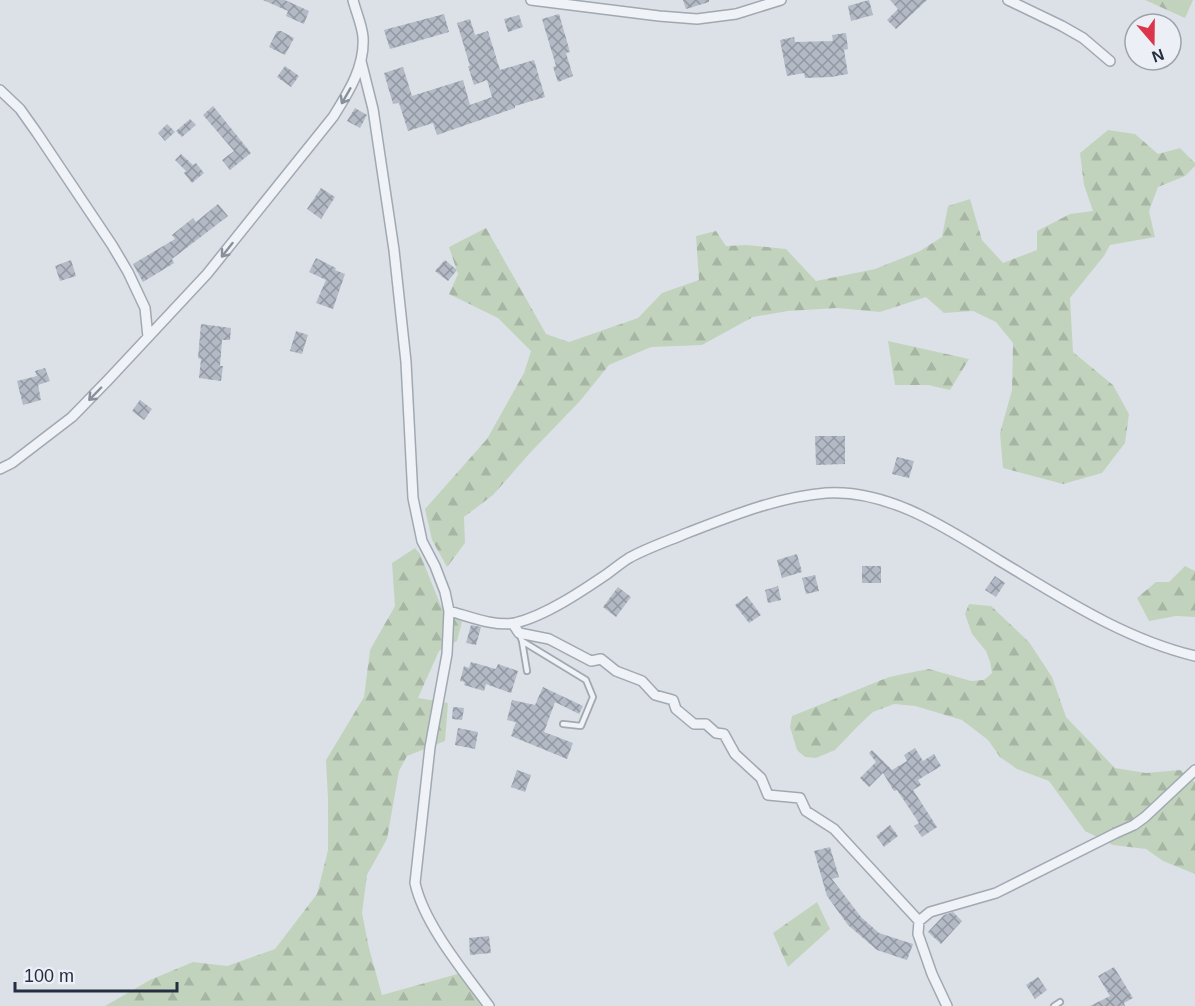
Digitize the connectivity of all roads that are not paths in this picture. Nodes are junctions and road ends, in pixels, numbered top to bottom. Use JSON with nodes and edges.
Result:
{"nodes":[{"id":1,"x":353,"y":0,"type":"edge"},
{"id":2,"x":531,"y":0,"type":"edge"},
{"id":3,"x":782,"y":0,"type":"edge"},
{"id":4,"x":1008,"y":0,"type":"edge"},
{"id":5,"x":362,"y":61,"type":"junction"},
{"id":6,"x":1110,"y":61,"type":"dead end"},
{"id":7,"x":0,"y":90,"type":"edge"},
{"id":8,"x":148,"y":337,"type":"junction"},
{"id":9,"x":0,"y":469,"type":"edge"},
{"id":10,"x":449,"y":611,"type":"junction"},
{"id":11,"x":513,"y":624,"type":"junction"},
{"id":12,"x":520,"y":637,"type":"junction"},
{"id":13,"x":1195,"y":656,"type":"edge"},
{"id":14,"x":527,"y":671,"type":"dead end"},
{"id":15,"x":563,"y":724,"type":"dead end"},
{"id":16,"x":1195,"y":770,"type":"edge"},
{"id":17,"x":919,"y":921,"type":"junction"},
{"id":18,"x":1059,"y":1002,"type":"dead end"},
{"id":19,"x":489,"y":1006,"type":"edge"},
{"id":20,"x":947,"y":1006,"type":"edge"},
{"id":21,"x":1054,"y":1006,"type":"edge"}],
"edges":[{"from":1,"to":5,"type":"street"},
{"from":2,"to":3,"type":"street"},
{"from":4,"to":6,"type":"street"},
{"from":5,"to":8,"type":"street","one_way":true},
{"from":5,"to":10,"type":"street"},
{"from":7,"to":8,"type":"street"},
{"from":8,"to":9,"type":"street","one_way":true},
{"from":10,"to":11,"type":"street"},
{"from":10,"to":19,"type":"street"},
{"from":11,"to":12,"type":"street"},
{"from":11,"to":13,"type":"street"},
{"from":12,"to":14,"type":"lane"},
{"from":12,"to":15,"type":"lane"},
{"from":12,"to":17,"type":"street"},
{"from":16,"to":17,"type":"street"},
{"from":17,"to":20,"type":"street"},
{"from":18,"to":21,"type":"lane"}]}
